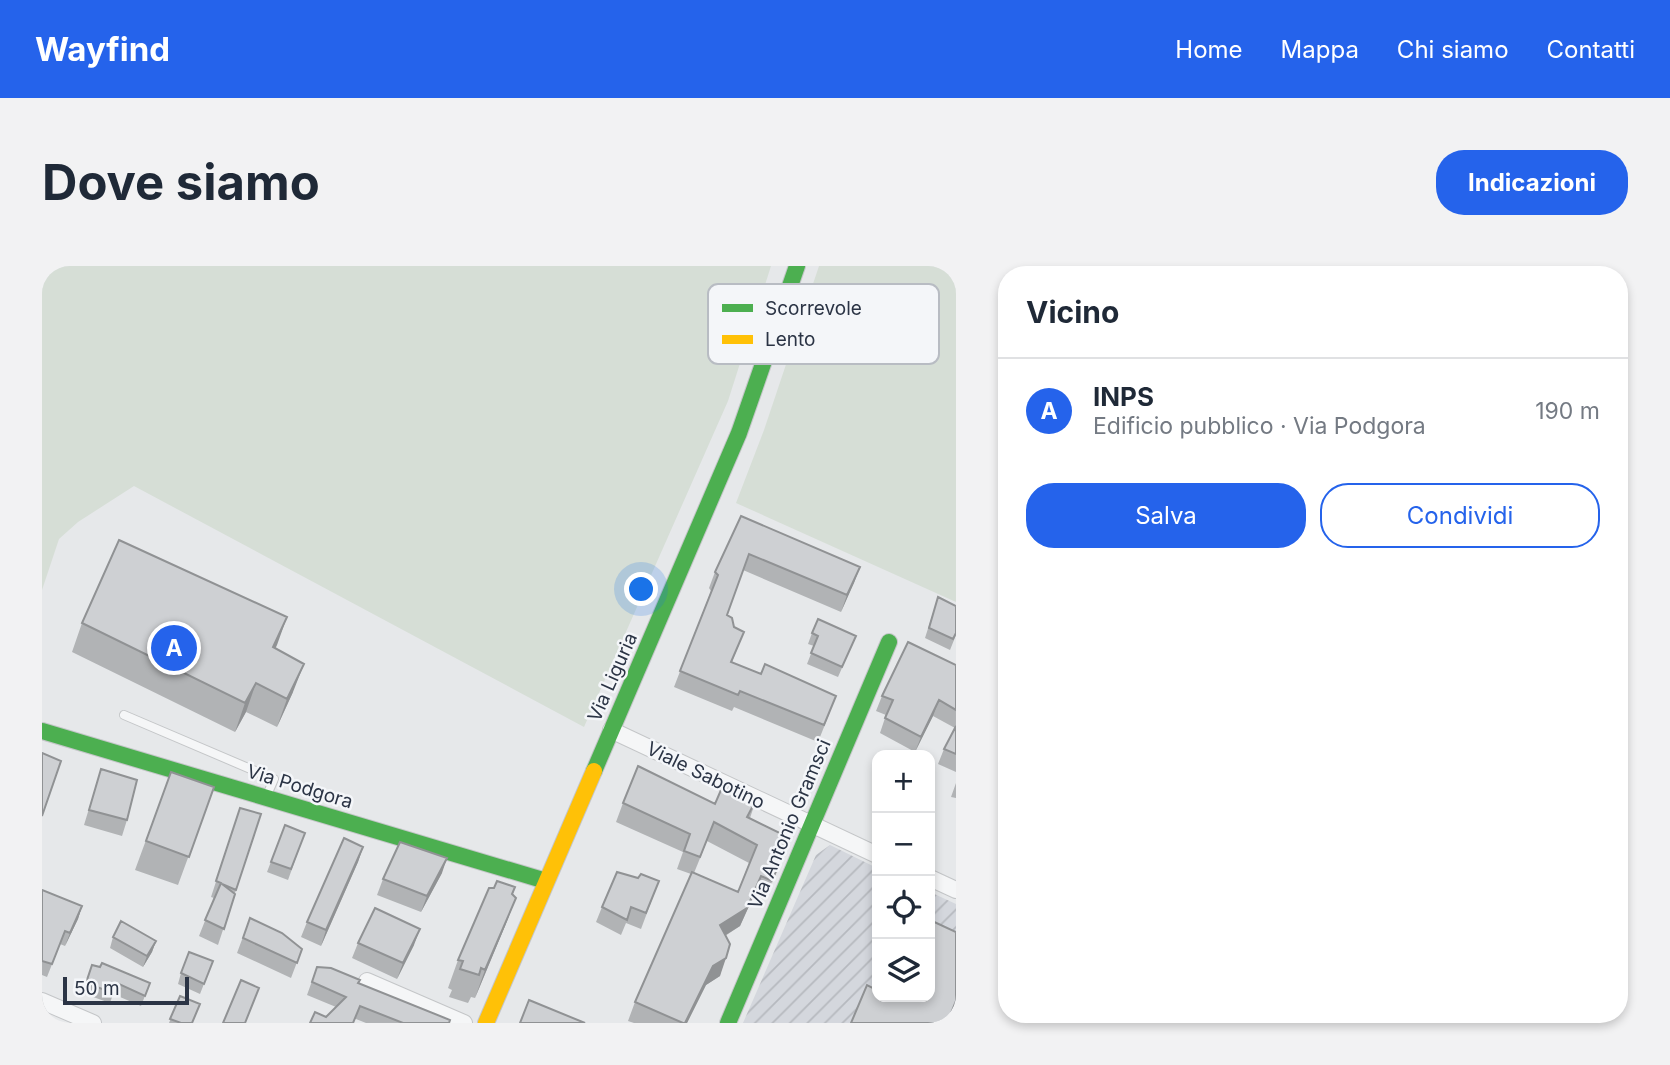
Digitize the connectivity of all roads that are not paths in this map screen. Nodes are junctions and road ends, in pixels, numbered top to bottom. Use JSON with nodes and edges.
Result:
{"nodes":[{"id":1,"x":797,"y":266,"type":"edge"},
{"id":2,"x":791,"y":284,"type":"edge"},
{"id":3,"x":763,"y":364,"type":"edge"},
{"id":4,"x":889,"y":642,"type":"dead end"},
{"id":5,"x":124,"y":715,"type":"dead end"},
{"id":6,"x":611,"y":730,"type":"junction"},
{"id":7,"x":42,"y":731,"type":"edge"},
{"id":8,"x":266,"y":798,"type":"junction"},
{"id":9,"x":812,"y":825,"type":"junction"},
{"id":10,"x":872,"y":853,"type":"edge"},
{"id":11,"x":935,"y":880,"type":"edge"},
{"id":12,"x":546,"y":881,"type":"junction"},
{"id":13,"x":956,"y":890,"type":"edge"},
{"id":14,"x":367,"y":981,"type":"dead end"},
{"id":15,"x":42,"y":1001,"type":"edge"},
{"id":16,"x":93,"y":1023,"type":"edge"},
{"id":17,"x":464,"y":1023,"type":"edge"},
{"id":18,"x":486,"y":1023,"type":"edge"},
{"id":19,"x":727,"y":1023,"type":"edge"}],
"edges":[{"from":1,"to":2,"type":"street","name":"Via Liguria"},
{"from":3,"to":6,"type":"street","name":"Via Liguria"},
{"from":4,"to":9,"type":"street","name":"Via Antonio Gramsci"},
{"from":5,"to":8,"type":"lane"},
{"from":6,"to":9,"type":"street","name":"Viale Sabotino"},
{"from":6,"to":12,"type":"street","name":"Via Liguria"},
{"from":7,"to":8,"type":"street","name":"Via Podgora"},
{"from":8,"to":12,"type":"street","name":"Via Podgora"},
{"from":9,"to":10,"type":"street","name":"Viale Sabotino"},
{"from":9,"to":19,"type":"street","name":"Via Antonio Gramsci"},
{"from":11,"to":13,"type":"street"},
{"from":12,"to":18,"type":"street","name":"Via Liguria"},
{"from":14,"to":17,"type":"street"},
{"from":15,"to":16,"type":"street"}]}
